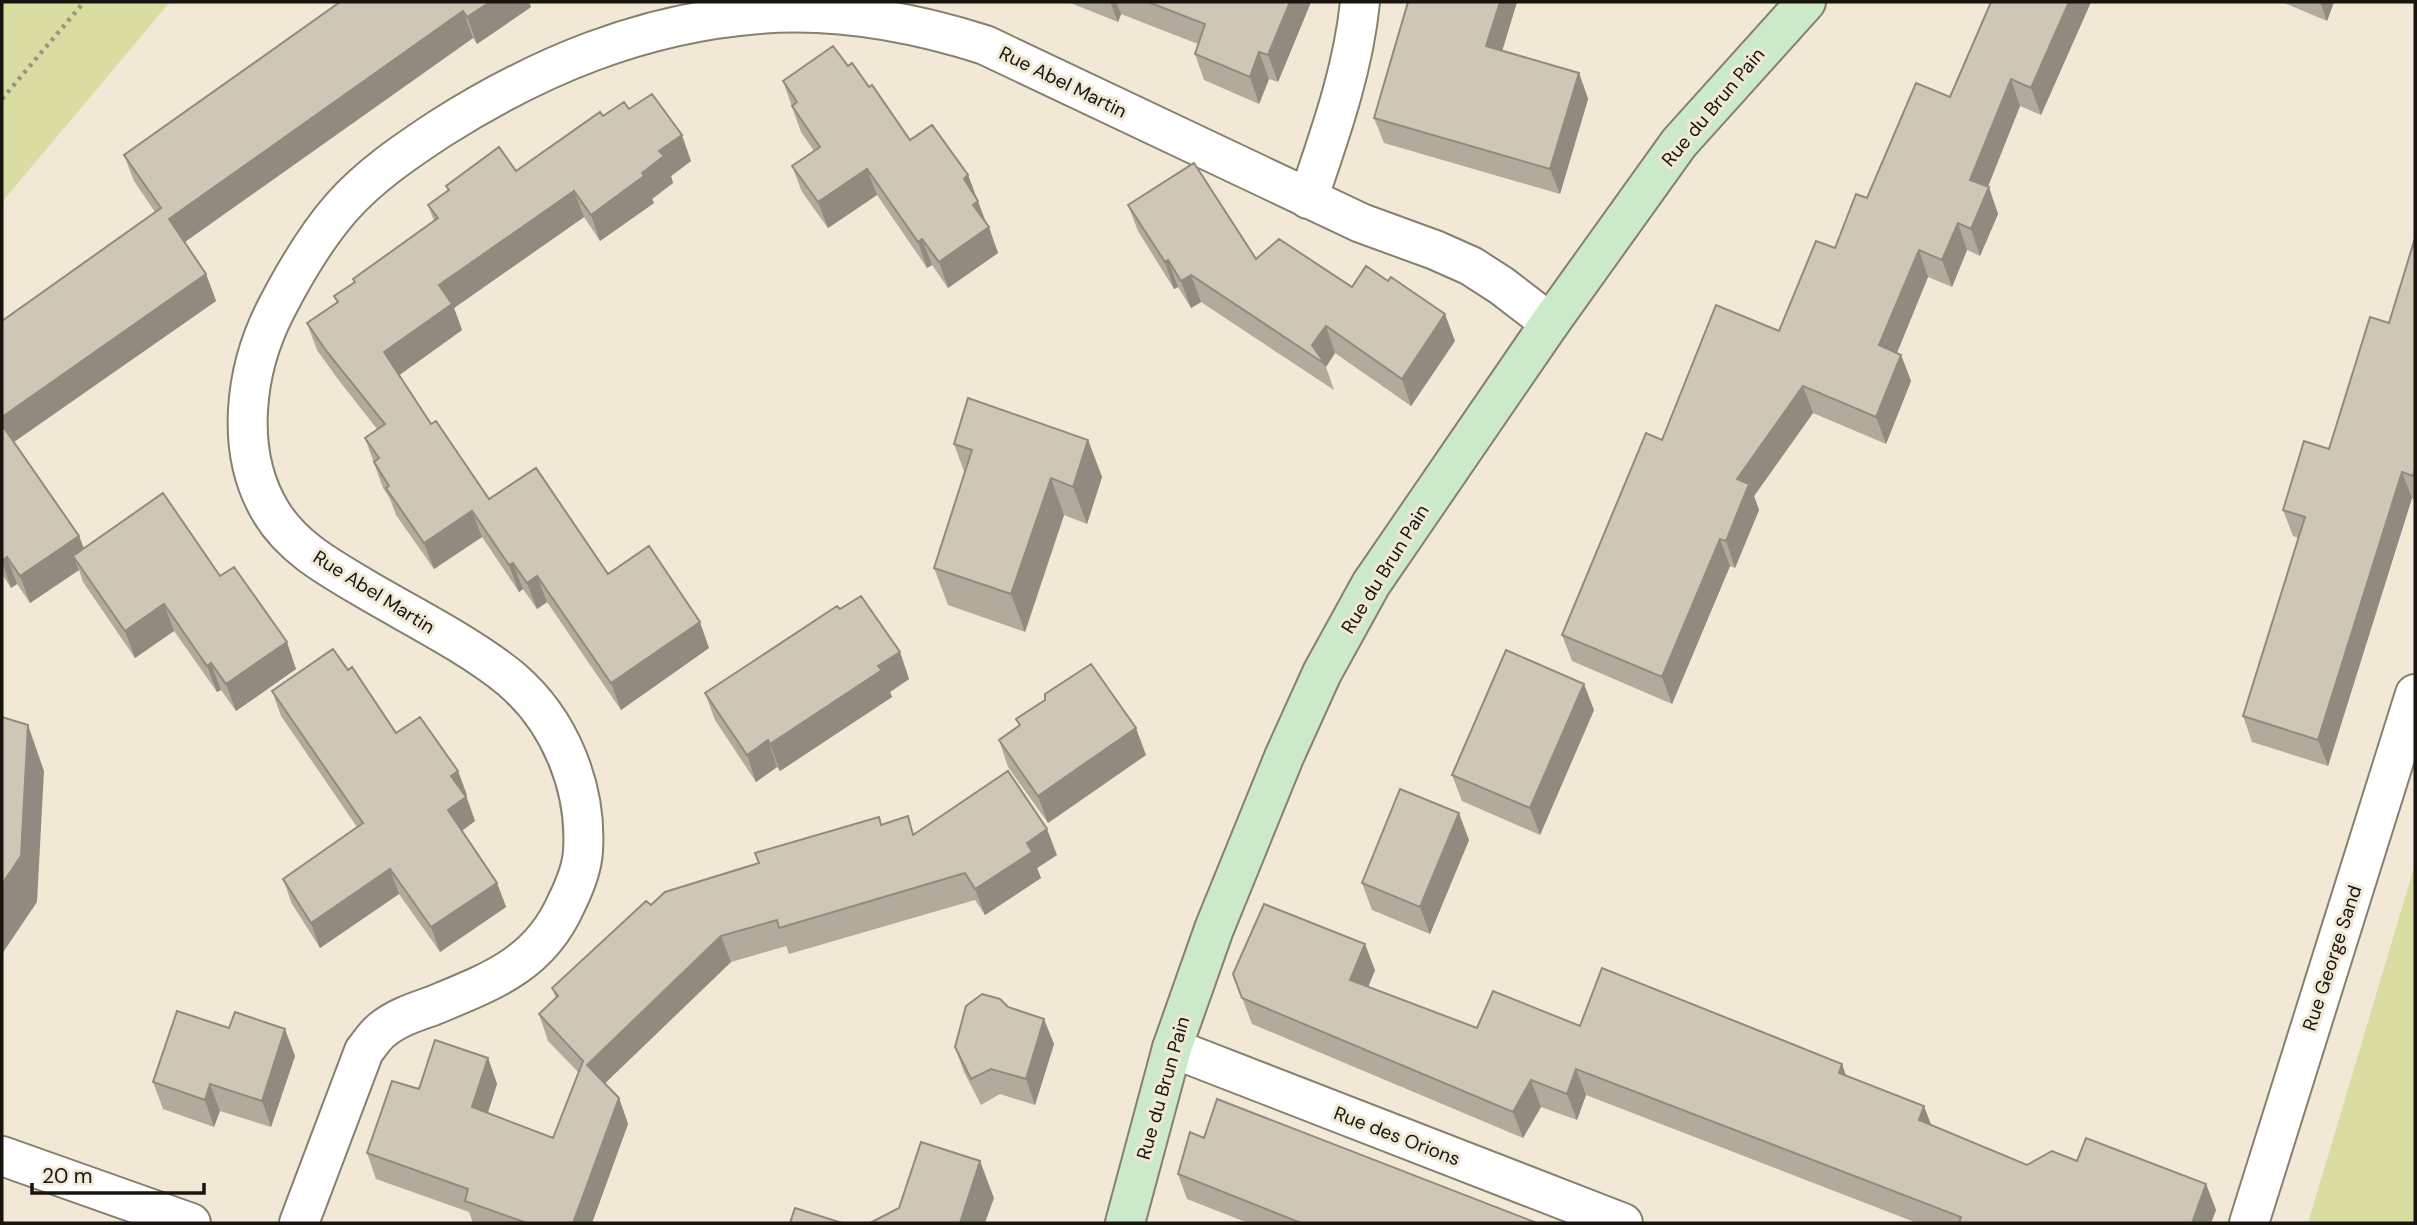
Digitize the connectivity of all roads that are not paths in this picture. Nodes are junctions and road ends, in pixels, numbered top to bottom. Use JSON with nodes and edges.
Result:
{"nodes":[{"id":1,"x":1360,"y":2,"type":"edge"},
{"id":2,"x":1806,"y":2,"type":"edge"},
{"id":3,"x":803,"y":7,"type":"edge"},
{"id":4,"x":1308,"y":199,"type":"junction"},
{"id":5,"x":1550,"y":323,"type":"junction"},
{"id":6,"x":2415,"y":694,"type":"edge"},
{"id":7,"x":1172,"y":1048,"type":"junction"},
{"id":8,"x":2,"y":1156,"type":"edge"},
{"id":9,"x":191,"y":1223,"type":"edge"},
{"id":10,"x":299,"y":1223,"type":"edge"},
{"id":11,"x":1125,"y":1223,"type":"edge"},
{"id":12,"x":1623,"y":1223,"type":"edge"},
{"id":13,"x":2249,"y":1223,"type":"edge"}],
"edges":[{"from":1,"to":4,"type":"street"},
{"from":2,"to":5,"type":"main road","name":"Rue du Brun Pain"},
{"from":3,"to":4,"type":"street","name":"Rue Abel Martin"},
{"from":3,"to":10,"type":"street","name":"Rue Abel Martin"},
{"from":4,"to":5,"type":"street","name":"Rue Abel Martin"},
{"from":5,"to":7,"type":"main road","name":"Rue du Brun Pain"},
{"from":6,"to":13,"type":"street","name":"Rue George Sand"},
{"from":7,"to":11,"type":"main road","name":"Rue du Brun Pain"},
{"from":7,"to":12,"type":"street","name":"Rue des Orions"},
{"from":8,"to":9,"type":"street"}]}
